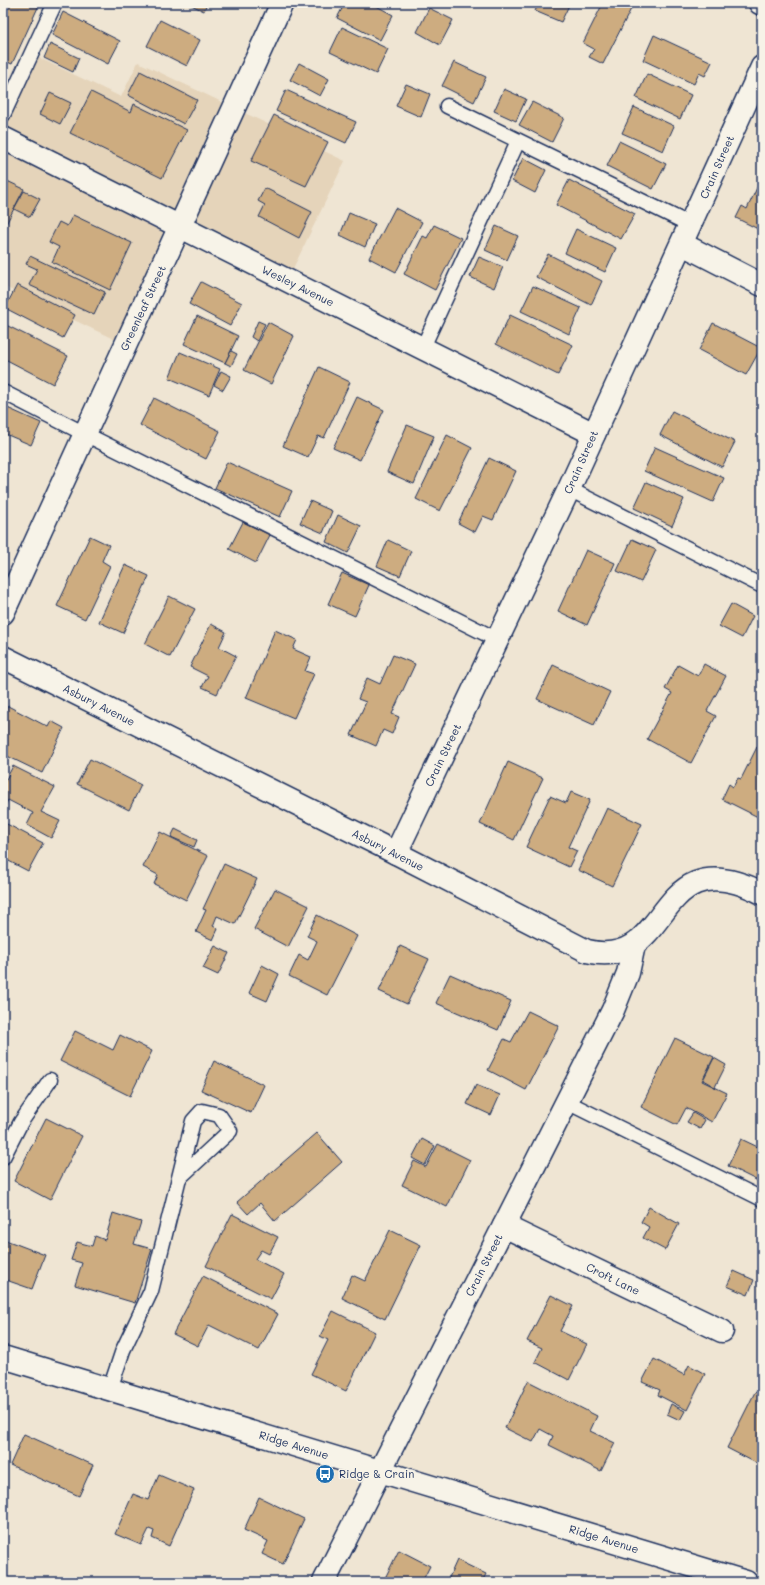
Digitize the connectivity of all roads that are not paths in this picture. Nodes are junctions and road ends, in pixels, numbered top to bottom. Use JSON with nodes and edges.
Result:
{"nodes":[{"id":1,"x":55,"y":3,"type":"edge"},
{"id":2,"x":282,"y":3,"type":"edge"},
{"id":3,"x":762,"y":68,"type":"edge"},
{"id":4,"x":447,"y":106,"type":"dead end"},
{"id":5,"x":3,"y":115,"type":"edge"},
{"id":6,"x":3,"y":138,"type":"edge"},
{"id":7,"x":518,"y":141,"type":"junction"},
{"id":8,"x":691,"y":224,"type":"junction"},
{"id":9,"x":181,"y":228,"type":"junction"},
{"id":10,"x":682,"y":244,"type":"junction"},
{"id":11,"x":762,"y":285,"type":"edge"},
{"id":12,"x":423,"y":347,"type":"junction"},
{"id":13,"x":3,"y":392,"type":"edge"},
{"id":14,"x":85,"y":434,"type":"junction"},
{"id":15,"x":594,"y":434,"type":"junction"},
{"id":16,"x":569,"y":489,"type":"junction"},
{"id":17,"x":762,"y":586,"type":"edge"},
{"id":18,"x":3,"y":613,"type":"edge"},
{"id":19,"x":498,"y":640,"type":"junction"},
{"id":20,"x":3,"y":657,"type":"edge"},
{"id":21,"x":396,"y":853,"type":"junction"},
{"id":22,"x":762,"y":893,"type":"edge"},
{"id":23,"x":634,"y":945,"type":"junction"},
{"id":24,"x":50,"y":1080,"type":"dead end"},
{"id":25,"x":567,"y":1102,"type":"junction"},
{"id":26,"x":3,"y":1157,"type":"edge"},
{"id":27,"x":179,"y":1178,"type":"junction"},
{"id":28,"x":762,"y":1199,"type":"edge"},
{"id":29,"x":504,"y":1226,"type":"junction"},
{"id":30,"x":722,"y":1331,"type":"dead end"},
{"id":31,"x":3,"y":1357,"type":"edge"},
{"id":32,"x":110,"y":1389,"type":"junction"},
{"id":33,"x":380,"y":1471,"type":"junction"},
{"id":34,"x":324,"y":1582,"type":"edge"},
{"id":35,"x":746,"y":1582,"type":"edge"}],
"edges":[{"from":1,"to":5,"type":"lane"},
{"from":2,"to":9,"type":"street","name":"Greenleaf Street"},
{"from":3,"to":8,"type":"street","name":"Crain Street"},
{"from":4,"to":7,"type":"lane"},
{"from":6,"to":9,"type":"street","name":"Wesley Avenue"},
{"from":7,"to":8,"type":"lane"},
{"from":7,"to":12,"type":"lane"},
{"from":8,"to":10,"type":"street","name":"Crain Street"},
{"from":9,"to":12,"type":"street","name":"Wesley Avenue"},
{"from":9,"to":14,"type":"street","name":"Greenleaf Street"},
{"from":10,"to":11,"type":"street"},
{"from":10,"to":15,"type":"street","name":"Crain Street"},
{"from":12,"to":15,"type":"street","name":"Wesley Avenue"},
{"from":13,"to":14,"type":"lane"},
{"from":14,"to":18,"type":"street","name":"Greenleaf Street"},
{"from":14,"to":19,"type":"lane"},
{"from":15,"to":16,"type":"street","name":"Crain Street"},
{"from":16,"to":17,"type":"lane"},
{"from":16,"to":19,"type":"street","name":"Crain Street"},
{"from":19,"to":21,"type":"street","name":"Crain Street"},
{"from":20,"to":21,"type":"street","name":"Asbury Avenue"},
{"from":21,"to":23,"type":"street","name":"Asbury Avenue"},
{"from":22,"to":23,"type":"street","name":"Asbury Avenue"},
{"from":23,"to":25,"type":"street","name":"Crain Street"},
{"from":24,"to":26,"type":"lane"},
{"from":25,"to":28,"type":"lane"},
{"from":25,"to":29,"type":"street","name":"Crain Street"},
{"from":27,"to":27,"type":"lane"},
{"from":27,"to":32,"type":"lane"},
{"from":29,"to":30,"type":"street","name":"Croft Lane"},
{"from":29,"to":33,"type":"street","name":"Crain Street"},
{"from":31,"to":32,"type":"street","name":"Ridge Avenue"},
{"from":32,"to":33,"type":"street","name":"Ridge Avenue"},
{"from":33,"to":34,"type":"street","name":"Crain Street"},
{"from":33,"to":35,"type":"street","name":"Ridge Avenue"}]}
